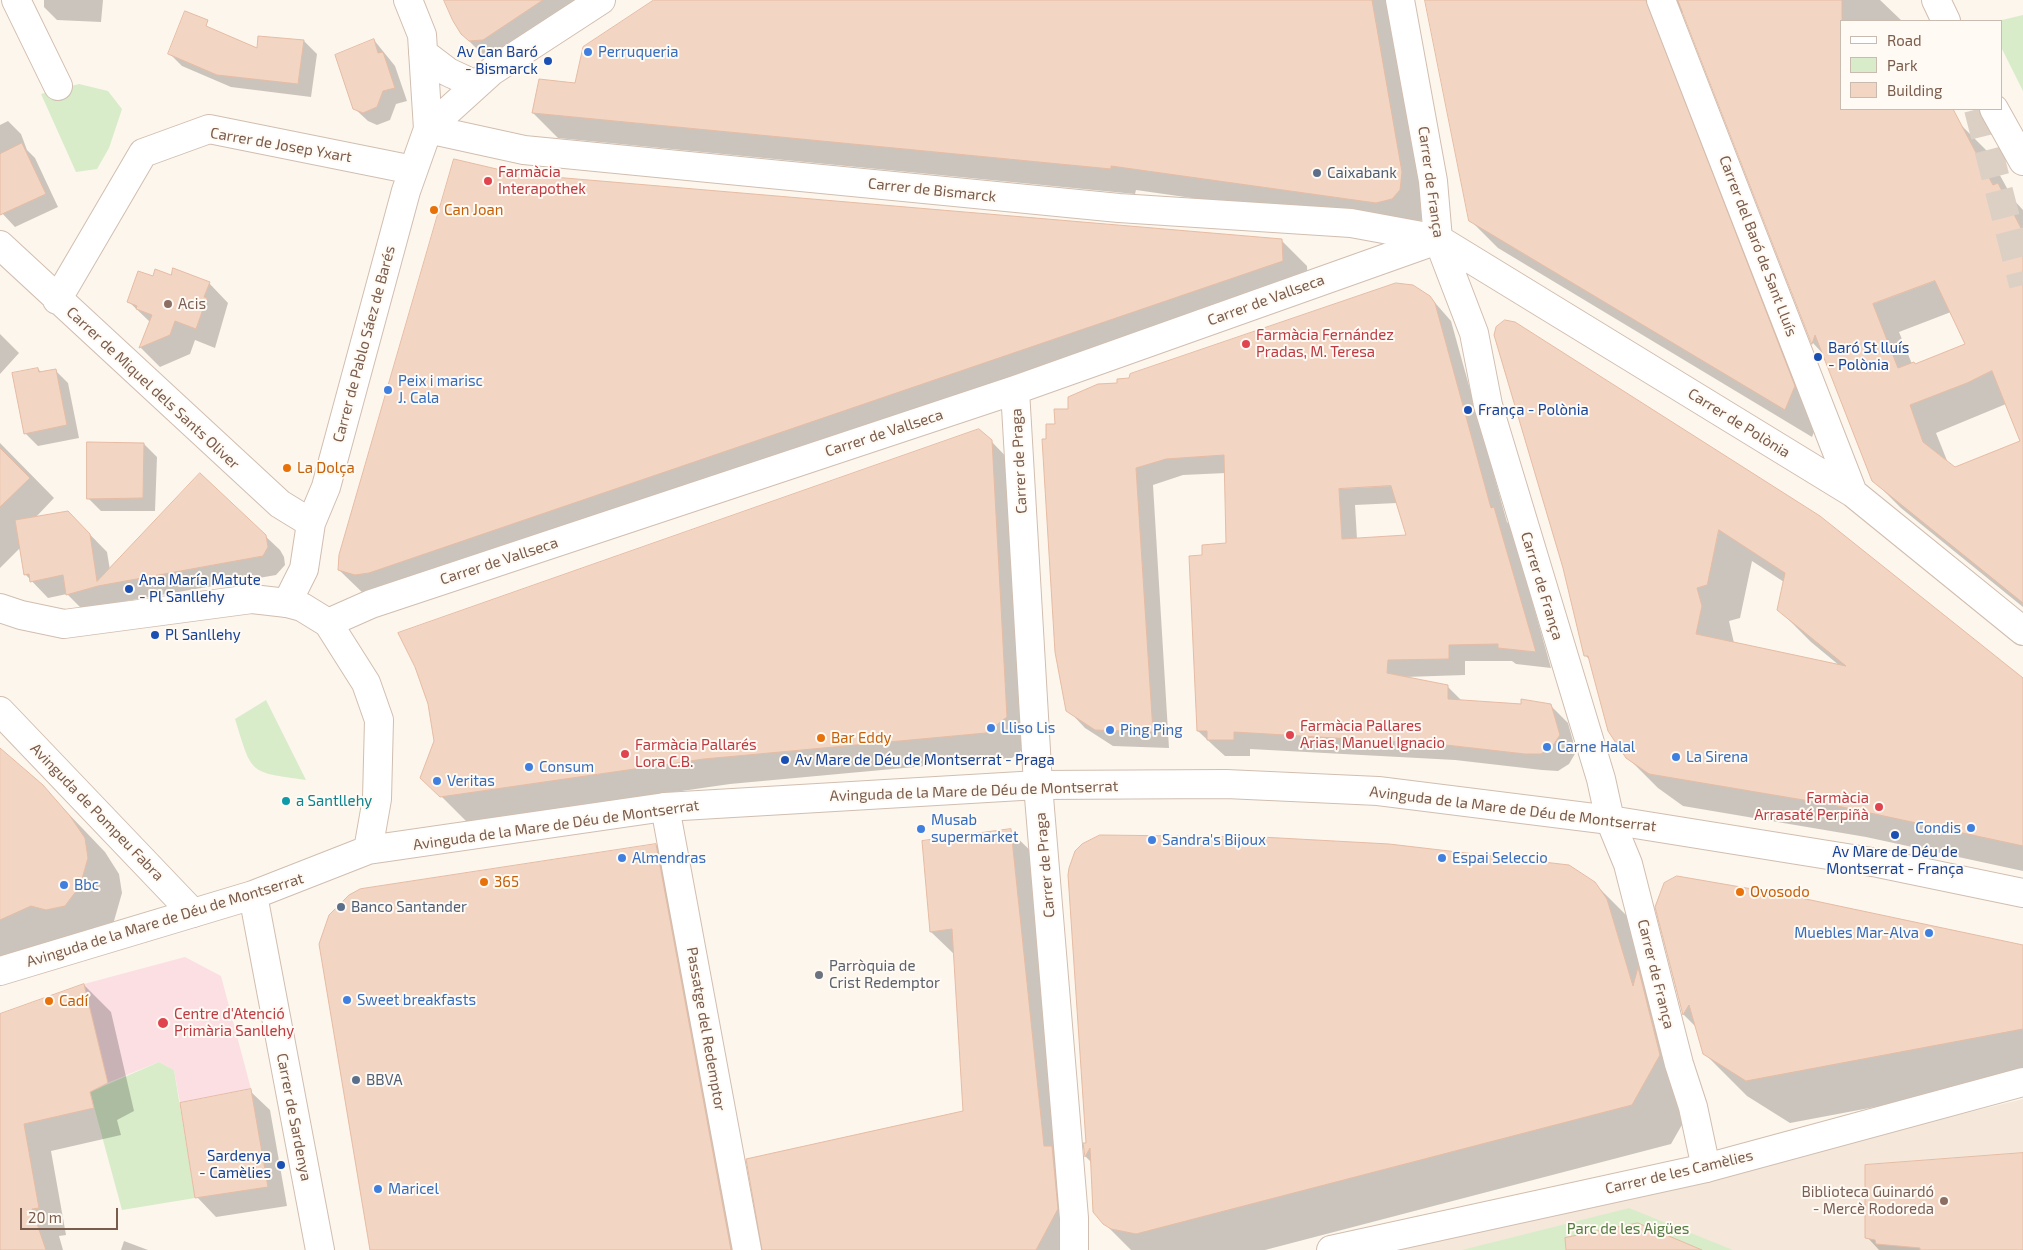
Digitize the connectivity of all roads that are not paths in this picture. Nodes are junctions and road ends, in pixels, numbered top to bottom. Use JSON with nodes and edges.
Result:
{"nodes":[{"id":1,"x":16,"y":0,"type":"edge"},
{"id":2,"x":408,"y":0,"type":"edge"},
{"id":3,"x":601,"y":0,"type":"edge"},
{"id":4,"x":1400,"y":0,"type":"edge"},
{"id":5,"x":1661,"y":0,"type":"edge"},
{"id":6,"x":423,"y":53,"type":"junction"},
{"id":7,"x":476,"y":85,"type":"junction"},
{"id":8,"x":58,"y":86,"type":"dead end"},
{"id":9,"x":1995,"y":110,"type":"edge"},
{"id":10,"x":428,"y":128,"type":"junction"},
{"id":11,"x":2023,"y":161,"type":"edge"},
{"id":12,"x":413,"y":170,"type":"junction"},
{"id":13,"x":1438,"y":239,"type":"junction"},
{"id":14,"x":0,"y":245,"type":"edge"},
{"id":15,"x":57,"y":300,"type":"junction"},
{"id":16,"x":1015,"y":390,"type":"junction"},
{"id":17,"x":1853,"y":493,"type":"junction"},
{"id":18,"x":311,"y":523,"type":"junction"},
{"id":19,"x":287,"y":603,"type":"junction"},
{"id":20,"x":0,"y":608,"type":"edge"},
{"id":21,"x":328,"y":623,"type":"junction"},
{"id":22,"x":2023,"y":631,"type":"edge"},
{"id":23,"x":1,"y":715,"type":"edge"},
{"id":24,"x":1038,"y":785,"type":"junction"},
{"id":25,"x":665,"y":807,"type":"junction"},
{"id":26,"x":1610,"y":820,"type":"junction"},
{"id":27,"x":368,"y":850,"type":"junction"},
{"id":28,"x":2023,"y":893,"type":"edge"},
{"id":29,"x":253,"y":895,"type":"junction"},
{"id":30,"x":193,"y":913,"type":"junction"},
{"id":31,"x":0,"y":971,"type":"edge"},
{"id":32,"x":2023,"y":1082,"type":"edge"},
{"id":33,"x":1706,"y":1168,"type":"junction"},
{"id":34,"x":320,"y":1250,"type":"edge"},
{"id":35,"x":747,"y":1250,"type":"edge"},
{"id":36,"x":1074,"y":1250,"type":"edge"},
{"id":37,"x":1331,"y":1250,"type":"edge"}],
"edges":[{"from":1,"to":8,"type":"street"},
{"from":2,"to":6,"type":"street"},
{"from":3,"to":7,"type":"street"},
{"from":4,"to":13,"type":"street","name":"Carrer de França"},
{"from":5,"to":17,"type":"street","name":"Carrer del Baró de Sant Lluís"},
{"from":6,"to":7,"type":"street"},
{"from":6,"to":10,"type":"street"},
{"from":7,"to":10,"type":"street"},
{"from":9,"to":11,"type":"street"},
{"from":10,"to":12,"type":"street","name":"Carrer de Pablo Sáez de Barés"},
{"from":10,"to":13,"type":"street","name":"Carrer de Bismarck"},
{"from":12,"to":15,"type":"street","name":"Carrer de Josep Yxart"},
{"from":12,"to":18,"type":"street","name":"Carrer de Pablo Sáez de Barés"},
{"from":13,"to":16,"type":"street","name":"Carrer de Vallseca"},
{"from":13,"to":17,"type":"street","name":"Carrer de Polònia"},
{"from":13,"to":26,"type":"street","name":"Carrer de França"},
{"from":14,"to":15,"type":"street","name":"Carrer de Miquel dels Sants Oliver"},
{"from":15,"to":18,"type":"street","name":"Carrer de Miquel dels Sants Oliver"},
{"from":16,"to":21,"type":"street","name":"Carrer de Vallseca"},
{"from":16,"to":24,"type":"street","name":"Carrer de Praga"},
{"from":17,"to":22,"type":"street","name":"Carrer de Polònia"},
{"from":18,"to":19,"type":"street","name":"Carrer de Pablo Sáez de Barés"},
{"from":19,"to":20,"type":"street"},
{"from":19,"to":21,"type":"street"},
{"from":21,"to":27,"type":"street"},
{"from":23,"to":30,"type":"street","name":"Avinguda de Pompeu Fabra"},
{"from":24,"to":25,"type":"street","name":"Avinguda de la Mare de Déu de Montserrat"},
{"from":24,"to":26,"type":"street","name":"Avinguda de la Mare de Déu de Montserrat"},
{"from":24,"to":36,"type":"street","name":"Carrer de Praga"},
{"from":25,"to":27,"type":"street","name":"Avinguda de la Mare de Déu de Montserrat"},
{"from":25,"to":35,"type":"street","name":"Passatge del Redemptor"},
{"from":26,"to":28,"type":"street","name":"Avinguda de la Mare de Déu de Montserrat"},
{"from":26,"to":33,"type":"street","name":"Carrer de França"},
{"from":27,"to":29,"type":"street","name":"Avinguda de la Mare de Déu de Montserrat"},
{"from":29,"to":30,"type":"street","name":"Avinguda de la Mare de Déu de Montserrat"},
{"from":29,"to":34,"type":"street","name":"Carrer de Sardenya"},
{"from":30,"to":31,"type":"street","name":"Avinguda de la Mare de Déu de Montserrat"},
{"from":32,"to":33,"type":"street","name":"Carrer de les Camèlies"},
{"from":33,"to":37,"type":"street","name":"Carrer de les Camèlies"}]}
